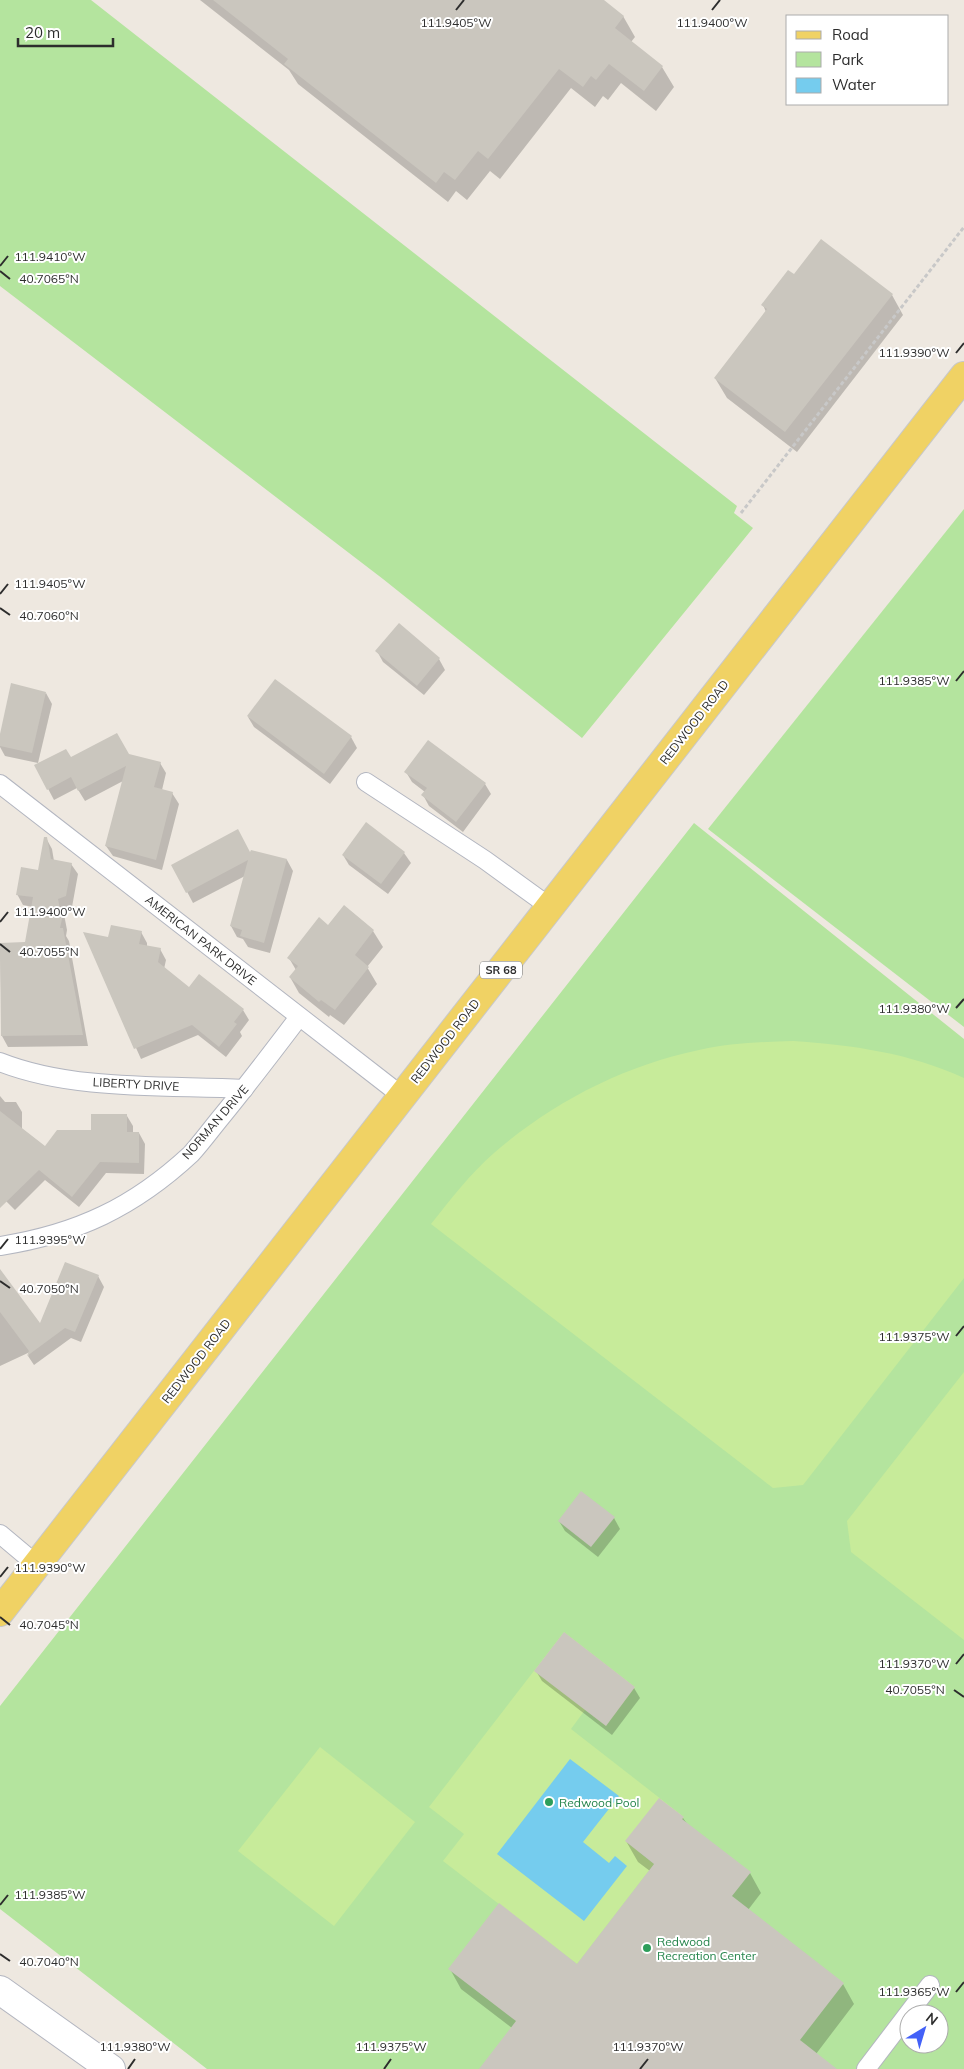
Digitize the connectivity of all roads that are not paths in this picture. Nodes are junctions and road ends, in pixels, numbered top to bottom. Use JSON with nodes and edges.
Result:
{"nodes":[{"id":1,"x":964,"y":376,"type":"edge"},
{"id":2,"x":366,"y":782,"type":"dead end"},
{"id":3,"x":0,"y":784,"type":"edge"},
{"id":4,"x":550,"y":907,"type":"junction"},
{"id":5,"x":299,"y":1017,"type":"junction"},
{"id":6,"x":0,"y":1062,"type":"edge"},
{"id":7,"x":244,"y":1089,"type":"junction"},
{"id":8,"x":402,"y":1096,"type":"junction"},
{"id":9,"x":0,"y":1246,"type":"edge"},
{"id":10,"x":0,"y":1534,"type":"edge"},
{"id":11,"x":37,"y":1565,"type":"junction"},
{"id":12,"x":0,"y":1612,"type":"edge"},
{"id":13,"x":930,"y":1985,"type":"dead end"},
{"id":14,"x":0,"y":1990,"type":"edge"},
{"id":15,"x":111,"y":2069,"type":"edge"},
{"id":16,"x":866,"y":2069,"type":"edge"}],
"edges":[{"from":1,"to":4,"type":"main road","name":"REDWOOD ROAD","number":"SR 68"},
{"from":2,"to":4,"type":"lane"},
{"from":3,"to":5,"type":"lane","name":"AMERICAN PARK DRIVE"},
{"from":4,"to":8,"type":"main road","name":"REDWOOD ROAD","number":"SR 68"},
{"from":5,"to":7,"type":"lane","name":"NORMAN DRIVE"},
{"from":5,"to":8,"type":"lane","name":"AMERICAN PARK DRIVE"},
{"from":6,"to":7,"type":"lane","name":"LIBERTY DRIVE"},
{"from":7,"to":9,"type":"lane","name":"NORMAN DRIVE"},
{"from":8,"to":11,"type":"main road","name":"REDWOOD ROAD","number":"SR 68"},
{"from":10,"to":11,"type":"lane"},
{"from":11,"to":12,"type":"main road","name":"REDWOOD ROAD","number":"SR 68"},
{"from":13,"to":16,"type":"lane"},
{"from":14,"to":15,"type":"street"}]}
